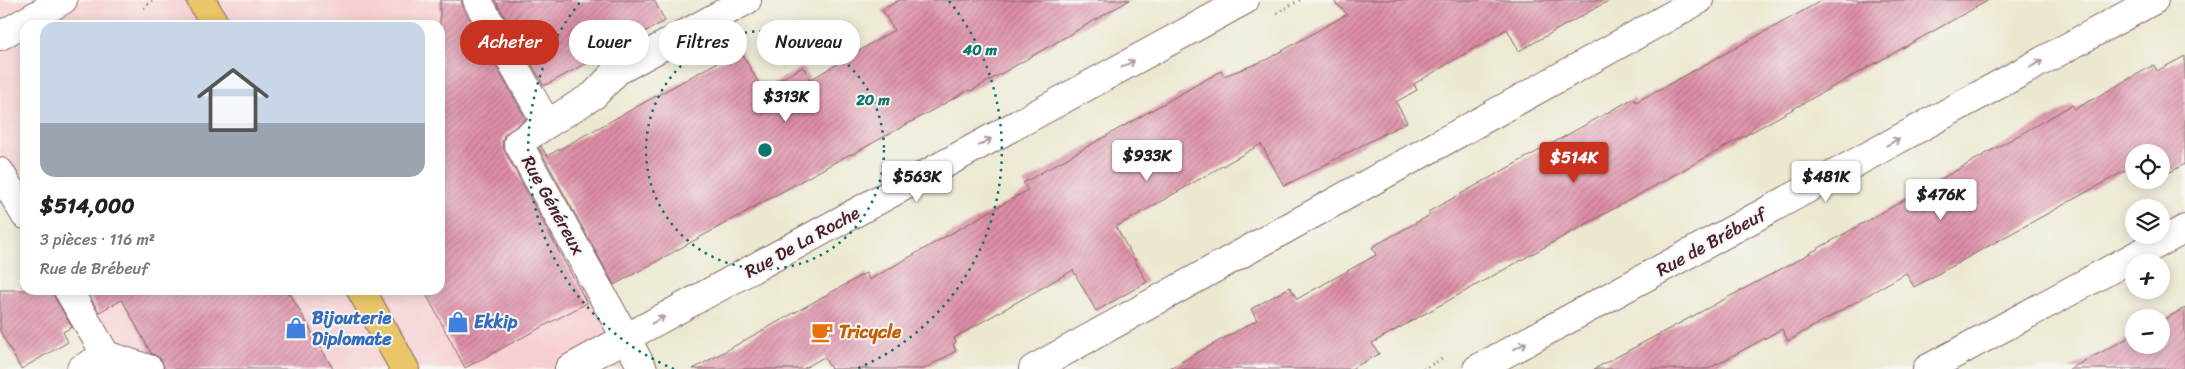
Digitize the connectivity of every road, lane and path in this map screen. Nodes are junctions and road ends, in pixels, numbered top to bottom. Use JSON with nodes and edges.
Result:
{"nodes":[{"id":1,"x":63,"y":0,"type":"edge"},
{"id":2,"x":152,"y":0,"type":"edge"},
{"id":3,"x":201,"y":0,"type":"edge"},
{"id":4,"x":477,"y":0,"type":"edge"},
{"id":5,"x":747,"y":0,"type":"edge"},
{"id":6,"x":1245,"y":0,"type":"edge"},
{"id":7,"x":1699,"y":0,"type":"edge"},
{"id":8,"x":2154,"y":0,"type":"edge"},
{"id":9,"x":144,"y":8,"type":"dead end"},
{"id":10,"x":28,"y":20,"type":"edge"},
{"id":11,"x":212,"y":20,"type":"edge"},
{"id":12,"x":20,"y":25,"type":"edge"},
{"id":13,"x":0,"y":36,"type":"edge"},
{"id":14,"x":547,"y":124,"type":"junction"},
{"id":15,"x":0,"y":172,"type":"edge"},
{"id":16,"x":20,"y":206,"type":"edge"},
{"id":17,"x":2185,"y":229,"type":"edge"},
{"id":18,"x":71,"y":295,"type":"edge"},
{"id":19,"x":364,"y":295,"type":"edge"},
{"id":20,"x":626,"y":337,"type":"junction"},
{"id":21,"x":106,"y":355,"type":"junction"},
{"id":22,"x":81,"y":369,"type":"edge"},
{"id":23,"x":149,"y":369,"type":"edge"},
{"id":24,"x":405,"y":369,"type":"edge"},
{"id":25,"x":569,"y":369,"type":"edge"},
{"id":26,"x":643,"y":369,"type":"edge"},
{"id":27,"x":1033,"y":369,"type":"edge"},
{"id":28,"x":1477,"y":369,"type":"edge"},
{"id":29,"x":1927,"y":369,"type":"edge"}],
"edges":[{"from":1,"to":10,"type":"street"},
{"from":2,"to":9,"type":"path"},
{"from":3,"to":11,"type":"main road"},
{"from":4,"to":14,"type":"street"},
{"from":5,"to":14,"type":"street"},
{"from":20,"to":6,"type":"street","name":"Rue De La Roche","one_way":true},
{"from":7,"to":27,"type":"street"},
{"from":28,"to":8,"type":"street","name":"Rue de Brébeuf","one_way":true},
{"from":12,"to":13,"type":"street"},
{"from":14,"to":20,"type":"street","name":"Rue Généreux"},
{"from":15,"to":16,"type":"street"},
{"from":17,"to":29,"type":"street"},
{"from":18,"to":21,"type":"street"},
{"from":19,"to":24,"type":"main road"},
{"from":20,"to":25,"type":"street","name":"Rue De La Roche"},
{"from":20,"to":26,"type":"street","name":"Rue Généreux"},
{"from":21,"to":22,"type":"street"},
{"from":21,"to":23,"type":"street"}]}
